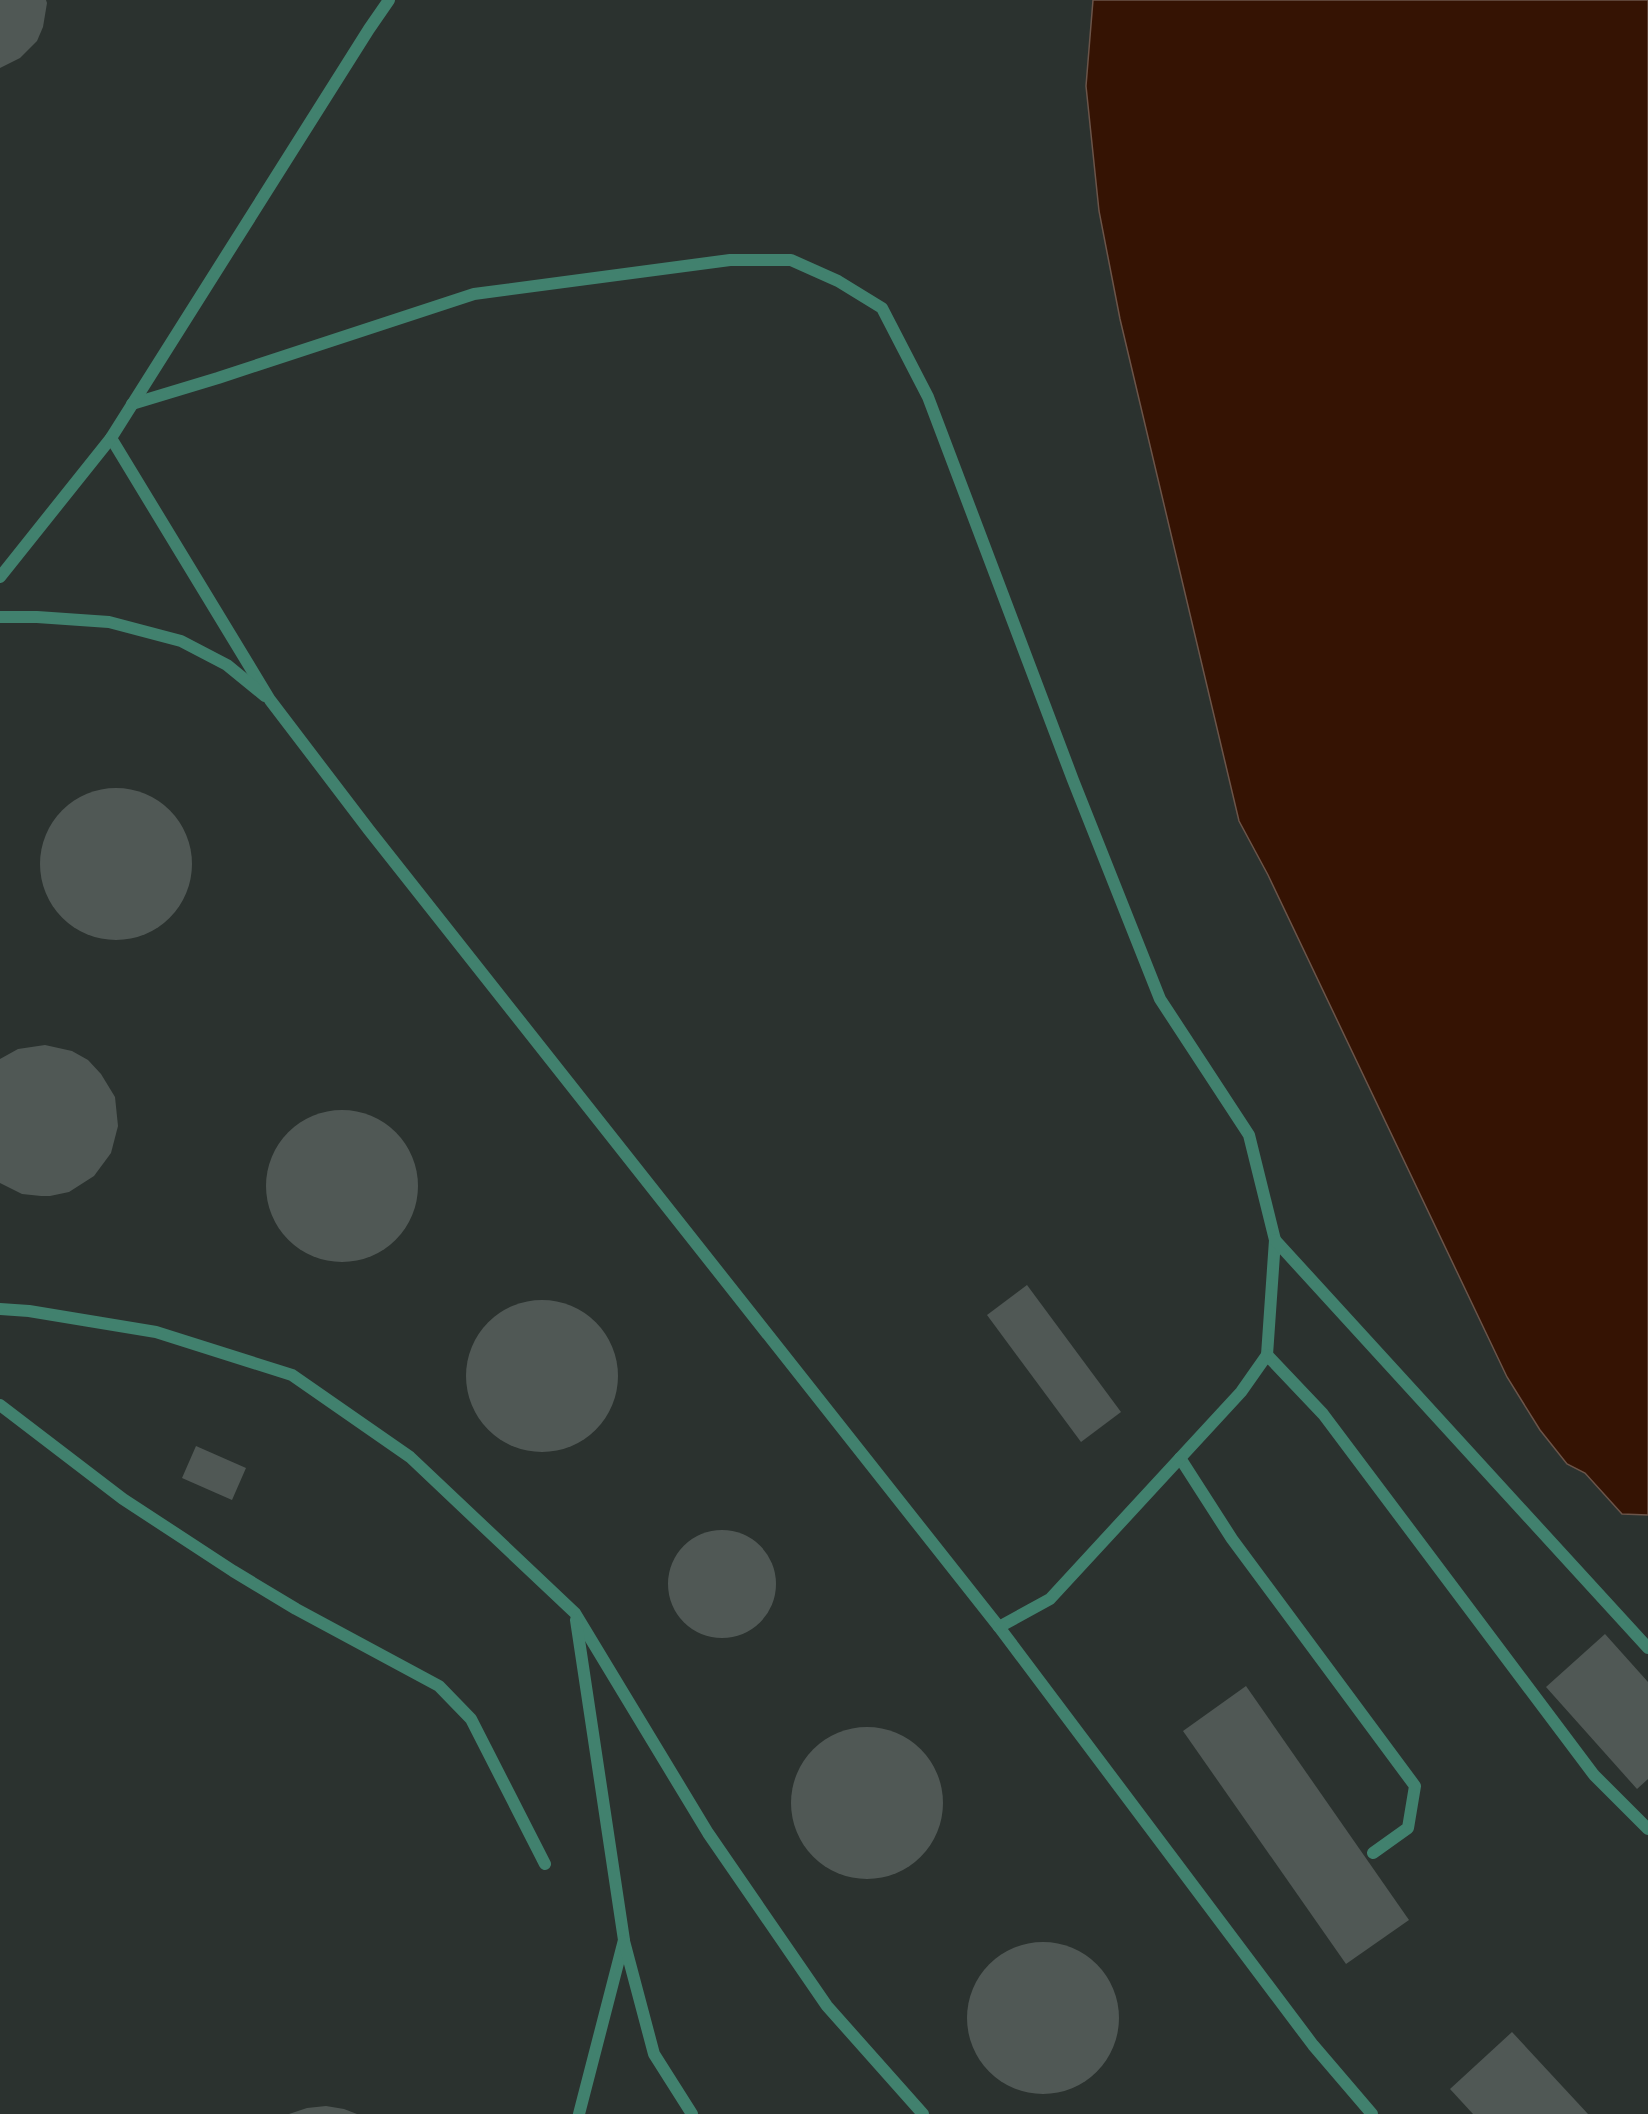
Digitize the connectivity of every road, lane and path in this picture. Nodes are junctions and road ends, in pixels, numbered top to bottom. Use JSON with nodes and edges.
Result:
{"nodes":[{"id":1,"x":389,"y":0,"type":"edge"},
{"id":2,"x":132,"y":404,"type":"junction"},
{"id":3,"x":111,"y":438,"type":"junction"},
{"id":4,"x":0,"y":577,"type":"edge"},
{"id":5,"x":0,"y":617,"type":"edge"},
{"id":6,"x":270,"y":700,"type":"junction"},
{"id":7,"x":1275,"y":1240,"type":"junction"},
{"id":8,"x":0,"y":1309,"type":"edge"},
{"id":9,"x":1267,"y":1355,"type":"junction"},
{"id":10,"x":0,"y":1405,"type":"edge"},
{"id":11,"x":1180,"y":1458,"type":"junction"},
{"id":12,"x":575,"y":1613,"type":"junction"},
{"id":13,"x":999,"y":1627,"type":"junction"},
{"id":14,"x":1648,"y":1648,"type":"edge"},
{"id":15,"x":1648,"y":1829,"type":"edge"},
{"id":16,"x":1373,"y":1853,"type":"dead end"},
{"id":17,"x":545,"y":1864,"type":"dead end"},
{"id":18,"x":624,"y":1940,"type":"junction"},
{"id":19,"x":579,"y":2114,"type":"edge"},
{"id":20,"x":692,"y":2114,"type":"edge"},
{"id":21,"x":923,"y":2114,"type":"edge"},
{"id":22,"x":1372,"y":2114,"type":"edge"}],
"edges":[{"from":1,"to":2,"type":"lane"},
{"from":2,"to":3,"type":"lane"},
{"from":2,"to":7,"type":"lane"},
{"from":3,"to":4,"type":"lane"},
{"from":3,"to":6,"type":"lane"},
{"from":5,"to":6,"type":"lane"},
{"from":6,"to":13,"type":"lane"},
{"from":7,"to":9,"type":"lane"},
{"from":7,"to":14,"type":"lane"},
{"from":8,"to":12,"type":"lane"},
{"from":9,"to":11,"type":"lane"},
{"from":9,"to":15,"type":"lane"},
{"from":10,"to":17,"type":"lane"},
{"from":11,"to":13,"type":"lane"},
{"from":11,"to":16,"type":"lane"},
{"from":12,"to":18,"type":"lane"},
{"from":12,"to":21,"type":"lane"},
{"from":13,"to":22,"type":"lane"},
{"from":18,"to":19,"type":"lane"},
{"from":18,"to":20,"type":"lane"}]}
